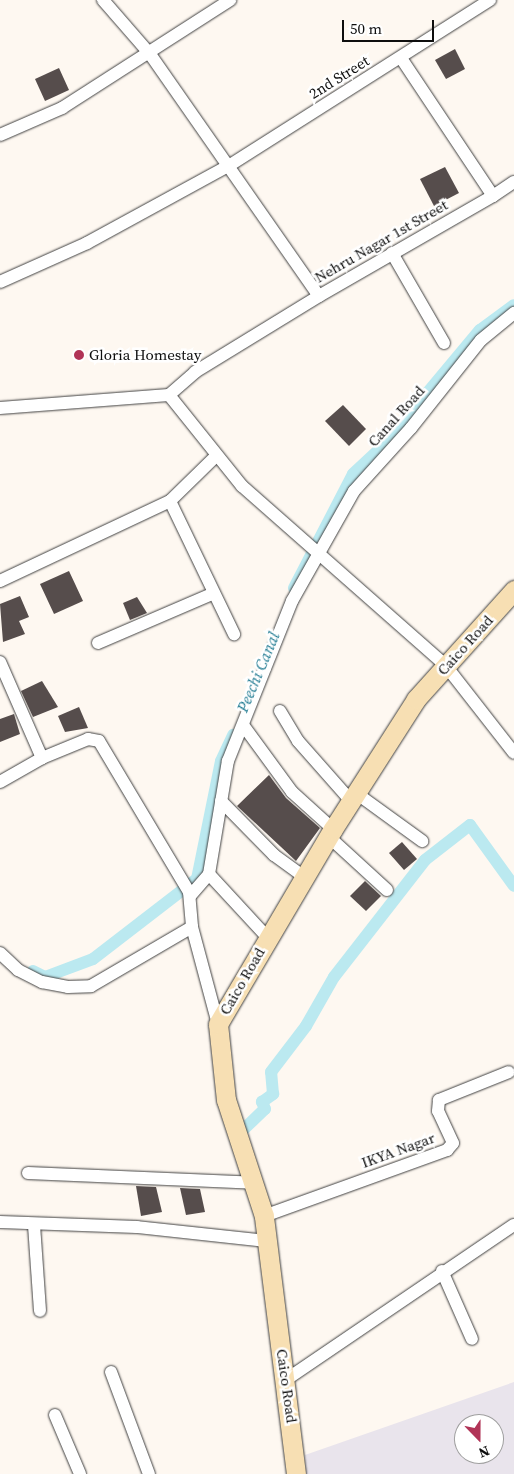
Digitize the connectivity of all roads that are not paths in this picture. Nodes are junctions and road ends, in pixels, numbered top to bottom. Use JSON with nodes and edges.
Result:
{"nodes":[{"id":1,"x":104,"y":0,"type":"edge"},
{"id":2,"x":230,"y":0,"type":"edge"},
{"id":3,"x":490,"y":0,"type":"edge"},
{"id":4,"x":150,"y":54,"type":"junction"},
{"id":5,"x":401,"y":58,"type":"junction"},
{"id":6,"x":0,"y":135,"type":"edge"},
{"id":7,"x":230,"y":165,"type":"junction"},
{"id":8,"x":514,"y":182,"type":"edge"},
{"id":9,"x":493,"y":196,"type":"junction"},
{"id":10,"x":392,"y":253,"type":"junction"},
{"id":11,"x":0,"y":282,"type":"edge"},
{"id":12,"x":319,"y":296,"type":"junction"},
{"id":13,"x":514,"y":313,"type":"edge"},
{"id":14,"x":444,"y":343,"type":"dead end"},
{"id":15,"x":169,"y":395,"type":"junction"},
{"id":16,"x":0,"y":408,"type":"edge"},
{"id":17,"x":215,"y":457,"type":"junction"},
{"id":18,"x":170,"y":501,"type":"junction"},
{"id":19,"x":313,"y":548,"type":"junction"},
{"id":20,"x":0,"y":581,"type":"edge"},
{"id":21,"x":514,"y":590,"type":"edge"},
{"id":22,"x":214,"y":593,"type":"junction"},
{"id":23,"x":234,"y":634,"type":"dead end"},
{"id":24,"x":98,"y":644,"type":"dead end"},
{"id":25,"x":0,"y":662,"type":"edge"},
{"id":26,"x":446,"y":666,"type":"junction"},
{"id":27,"x":280,"y":712,"type":"dead end"},
{"id":28,"x":242,"y":725,"type":"junction"},
{"id":29,"x":514,"y":753,"type":"edge"},
{"id":30,"x":42,"y":758,"type":"junction"},
{"id":31,"x":0,"y":782,"type":"edge"},
{"id":32,"x":353,"y":797,"type":"junction"},
{"id":33,"x":221,"y":801,"type":"junction"},
{"id":34,"x":330,"y":833,"type":"junction"},
{"id":35,"x":422,"y":841,"type":"dead end"},
{"id":36,"x":209,"y":874,"type":"junction"},
{"id":37,"x":304,"y":877,"type":"junction"},
{"id":38,"x":387,"y":890,"type":"dead end"},
{"id":39,"x":190,"y":894,"type":"junction"},
{"id":40,"x":192,"y":927,"type":"junction"},
{"id":41,"x":268,"y":938,"type":"junction"},
{"id":42,"x":0,"y":953,"type":"edge"},
{"id":43,"x":218,"y":1024,"type":"junction"},
{"id":44,"x":509,"y":1072,"type":"dead end"},
{"id":45,"x":28,"y":1173,"type":"dead end"},
{"id":46,"x":254,"y":1183,"type":"junction"},
{"id":47,"x":264,"y":1216,"type":"junction"},
{"id":48,"x":0,"y":1222,"type":"edge"},
{"id":49,"x":514,"y":1225,"type":"edge"},
{"id":50,"x":34,"y":1226,"type":"junction"},
{"id":51,"x":265,"y":1241,"type":"junction"},
{"id":52,"x":442,"y":1271,"type":"junction"},
{"id":53,"x":40,"y":1311,"type":"dead end"},
{"id":54,"x":472,"y":1339,"type":"dead end"},
{"id":55,"x":111,"y":1372,"type":"dead end"},
{"id":56,"x":287,"y":1379,"type":"junction"},
{"id":57,"x":55,"y":1415,"type":"dead end"},
{"id":58,"x":80,"y":1474,"type":"edge"},
{"id":59,"x":149,"y":1474,"type":"edge"},
{"id":60,"x":296,"y":1474,"type":"edge"}],
"edges":[{"from":1,"to":4,"type":"street","name":"Nehru Nagar 1st Street"},
{"from":2,"to":4,"type":"street"},
{"from":3,"to":5,"type":"street","name":"2nd Street"},
{"from":4,"to":6,"type":"street"},
{"from":4,"to":7,"type":"street","name":"Nehru Nagar 1st Street"},
{"from":5,"to":7,"type":"street","name":"2nd Street"},
{"from":5,"to":9,"type":"street"},
{"from":7,"to":11,"type":"street","name":"2nd Street"},
{"from":7,"to":12,"type":"street","name":"Nehru Nagar 1st Street"},
{"from":8,"to":9,"type":"street","name":"Nehru Nagar 1st Street"},
{"from":9,"to":10,"type":"street","name":"Nehru Nagar 1st Street"},
{"from":10,"to":12,"type":"street","name":"Nehru Nagar 1st Street"},
{"from":10,"to":14,"type":"street"},
{"from":12,"to":15,"type":"street"},
{"from":13,"to":19,"type":"street","name":"Canal Road"},
{"from":15,"to":16,"type":"street"},
{"from":15,"to":17,"type":"street"},
{"from":17,"to":18,"type":"street"},
{"from":17,"to":19,"type":"street"},
{"from":18,"to":20,"type":"street"},
{"from":18,"to":22,"type":"street"},
{"from":19,"to":26,"type":"street"},
{"from":19,"to":28,"type":"street","name":"Canal Road"},
{"from":21,"to":26,"type":"street","name":"Caico Road"},
{"from":22,"to":23,"type":"street"},
{"from":22,"to":24,"type":"street"},
{"from":25,"to":30,"type":"street"},
{"from":26,"to":29,"type":"street"},
{"from":26,"to":32,"type":"street","name":"Caico Road"},
{"from":27,"to":32,"type":"street"},
{"from":28,"to":33,"type":"street","name":"Canal Road"},
{"from":28,"to":34,"type":"street"},
{"from":30,"to":31,"type":"street"},
{"from":30,"to":39,"type":"street"},
{"from":32,"to":34,"type":"street","name":"Caico Road"},
{"from":32,"to":35,"type":"street"},
{"from":33,"to":36,"type":"street","name":"Canal Road"},
{"from":33,"to":37,"type":"street"},
{"from":34,"to":37,"type":"street","name":"Caico Road"},
{"from":34,"to":38,"type":"street"},
{"from":36,"to":39,"type":"street"},
{"from":36,"to":41,"type":"street"},
{"from":37,"to":41,"type":"street","name":"Caico Road"},
{"from":39,"to":40,"type":"street"},
{"from":40,"to":42,"type":"street"},
{"from":40,"to":43,"type":"street"},
{"from":41,"to":43,"type":"street","name":"Caico Road"},
{"from":43,"to":46,"type":"street","name":"Caico Road"},
{"from":44,"to":47,"type":"street","name":"IKYA Nagar"},
{"from":45,"to":46,"type":"street"},
{"from":46,"to":47,"type":"street","name":"Caico Road"},
{"from":47,"to":51,"type":"street","name":"Caico Road"},
{"from":48,"to":50,"type":"street"},
{"from":49,"to":52,"type":"street"},
{"from":50,"to":51,"type":"street"},
{"from":50,"to":53,"type":"street"},
{"from":51,"to":56,"type":"street","name":"Caico Road"},
{"from":52,"to":54,"type":"street"},
{"from":52,"to":56,"type":"street"},
{"from":55,"to":59,"type":"street"},
{"from":56,"to":60,"type":"street","name":"Caico Road"},
{"from":57,"to":58,"type":"street"}]}
